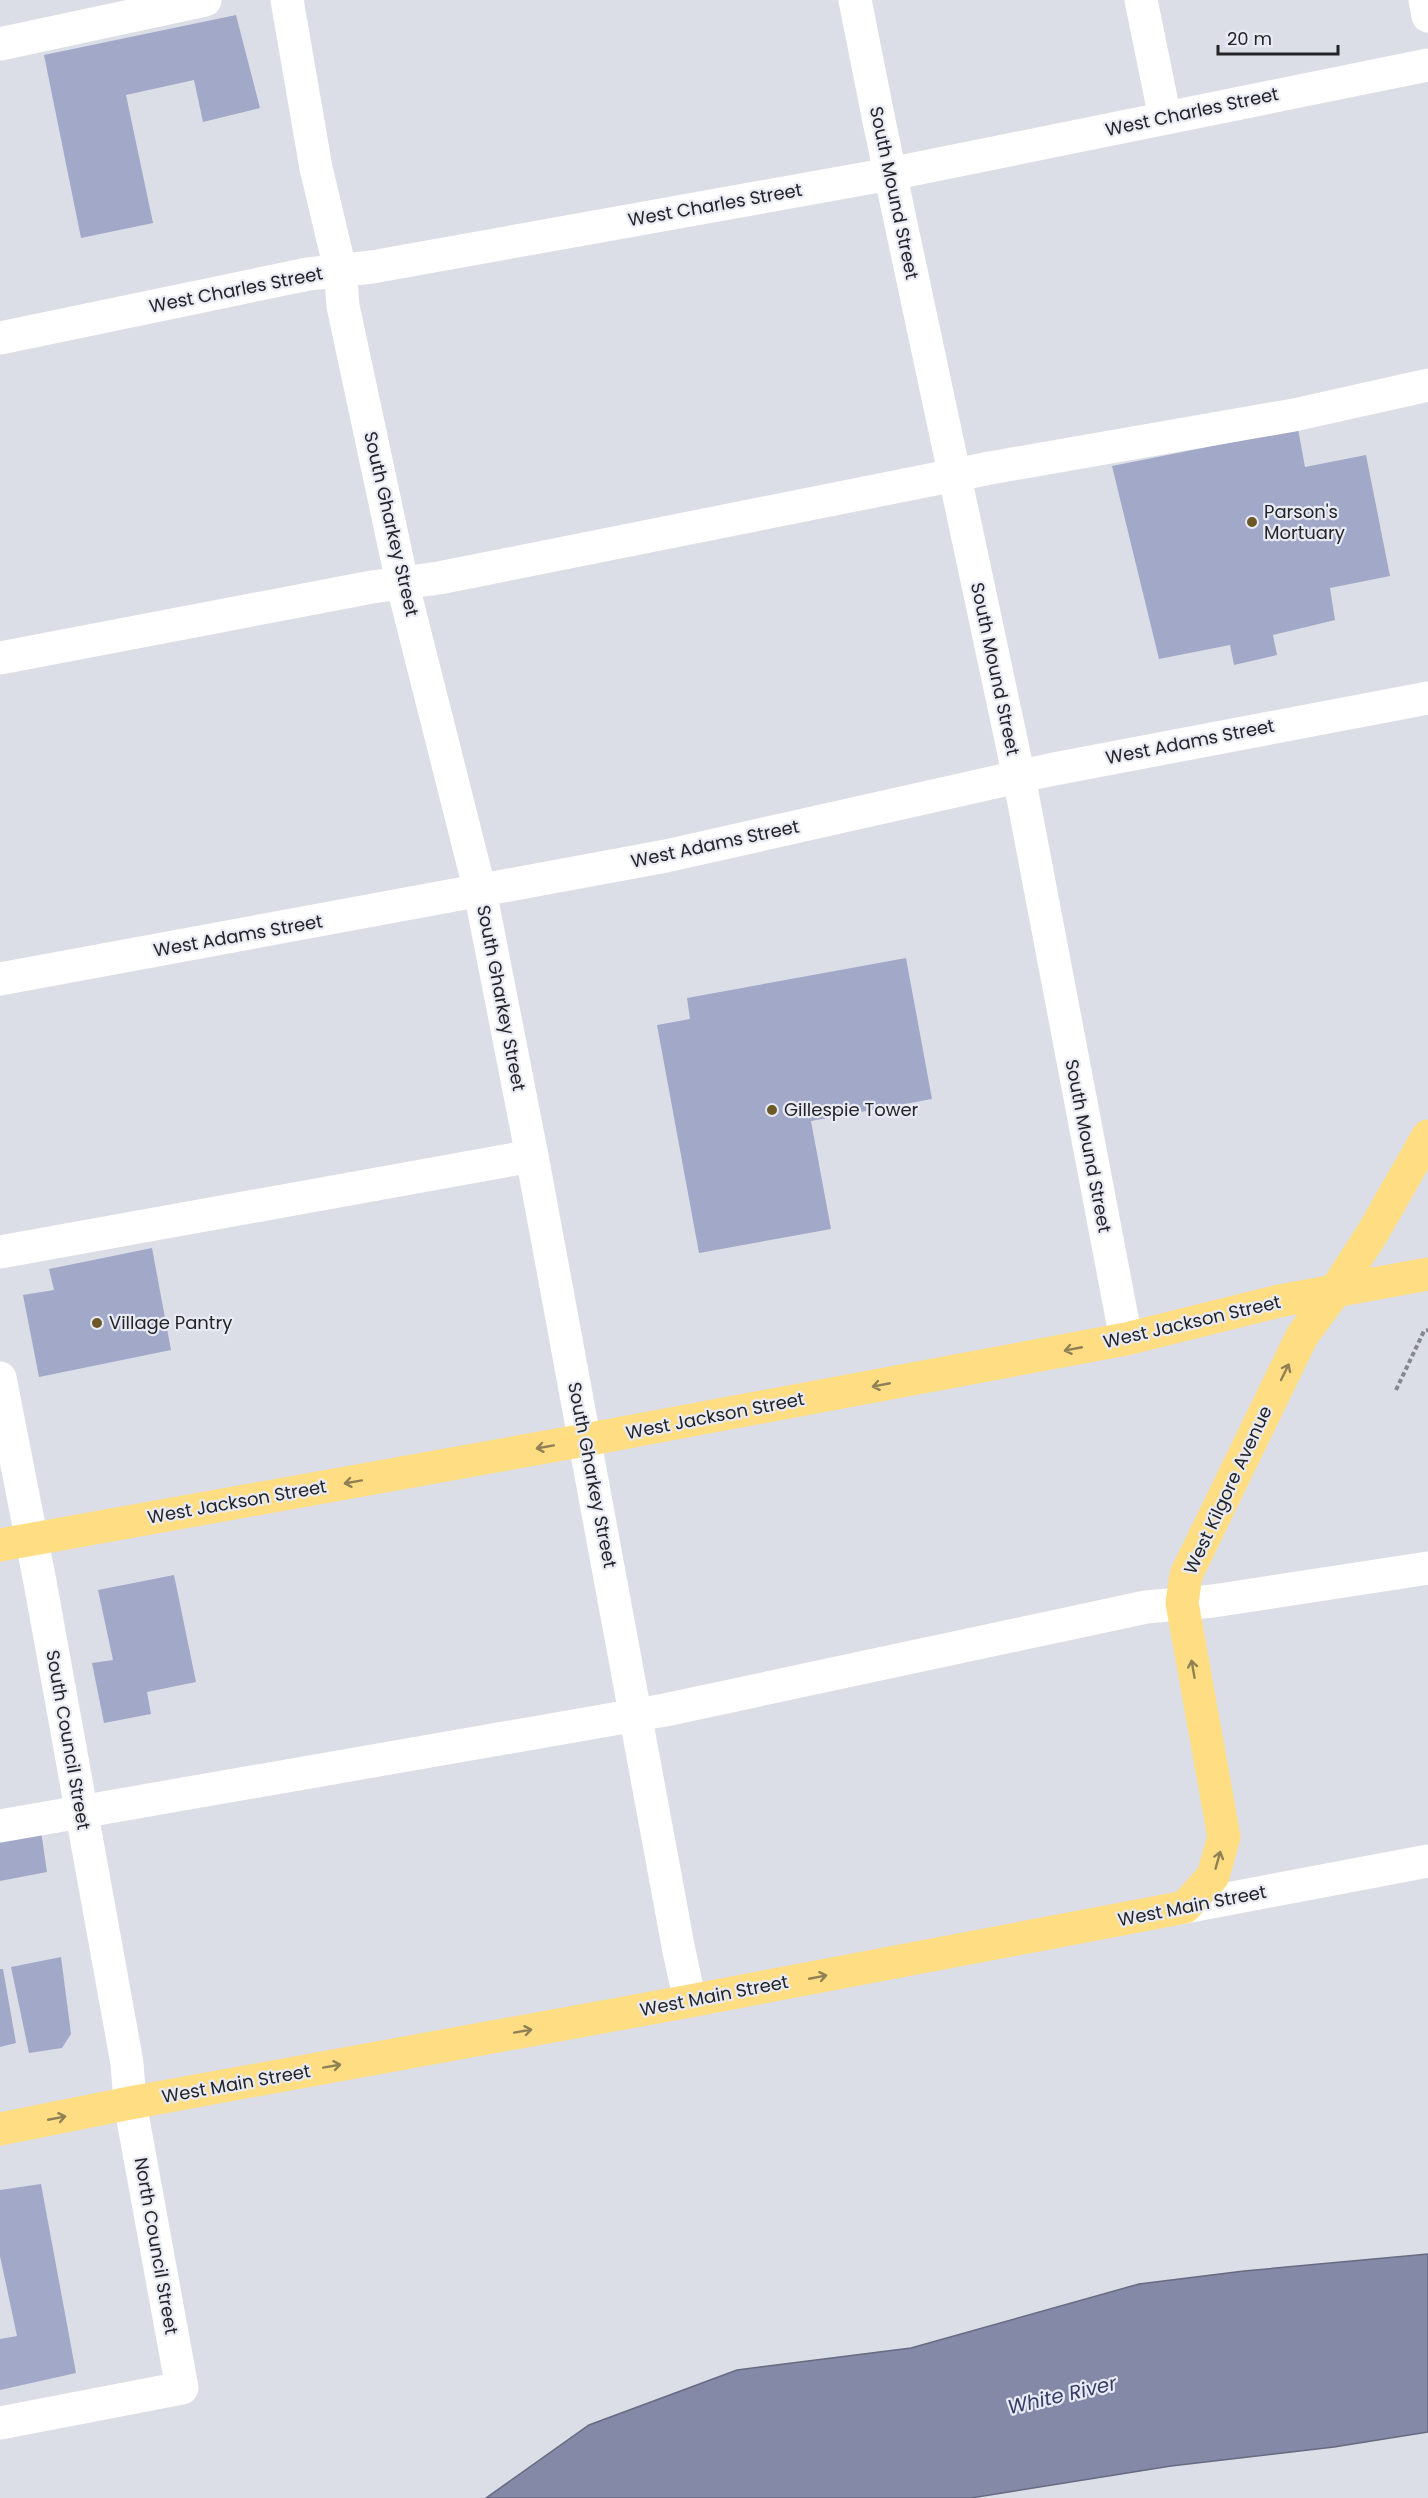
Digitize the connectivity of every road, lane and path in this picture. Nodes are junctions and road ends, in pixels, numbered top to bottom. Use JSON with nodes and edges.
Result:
{"nodes":[{"id":1,"x":205,"y":0,"type":"edge"},
{"id":2,"x":287,"y":0,"type":"edge"},
{"id":3,"x":855,"y":0,"type":"edge"},
{"id":4,"x":1141,"y":0,"type":"edge"},
{"id":5,"x":1425,"y":0,"type":"edge"},
{"id":6,"x":1428,"y":16,"type":"edge"},
{"id":7,"x":0,"y":44,"type":"edge"},
{"id":8,"x":1428,"y":65,"type":"edge"},
{"id":9,"x":1165,"y":118,"type":"junction"},
{"id":10,"x":890,"y":174,"type":"junction"},
{"id":11,"x":340,"y":269,"type":"junction"},
{"id":12,"x":0,"y":338,"type":"edge"},
{"id":13,"x":1428,"y":385,"type":"edge"},
{"id":14,"x":954,"y":477,"type":"junction"},
{"id":15,"x":402,"y":582,"type":"junction"},
{"id":16,"x":0,"y":658,"type":"edge"},
{"id":17,"x":1428,"y":698,"type":"edge"},
{"id":18,"x":1018,"y":777,"type":"junction"},
{"id":19,"x":480,"y":891,"type":"junction"},
{"id":20,"x":0,"y":979,"type":"edge"},
{"id":21,"x":1428,"y":1137,"type":"edge"},
{"id":22,"x":532,"y":1156,"type":"junction"},
{"id":23,"x":0,"y":1252,"type":"edge"},
{"id":24,"x":1428,"y":1274,"type":"edge"},
{"id":25,"x":1335,"y":1292,"type":"junction"},
{"id":26,"x":1428,"y":1330,"type":"edge"},
{"id":27,"x":1126,"y":1339,"type":"junction"},
{"id":28,"x":0,"y":1378,"type":"edge"},
{"id":29,"x":1396,"y":1390,"type":"dead end"},
{"id":30,"x":585,"y":1440,"type":"junction"},
{"id":31,"x":16,"y":1542,"type":"edge"},
{"id":32,"x":1428,"y":1568,"type":"edge"},
{"id":33,"x":1182,"y":1603,"type":"junction"},
{"id":34,"x":637,"y":1716,"type":"junction"},
{"id":35,"x":80,"y":1811,"type":"junction"},
{"id":36,"x":0,"y":1826,"type":"edge"},
{"id":37,"x":1428,"y":1861,"type":"edge"},
{"id":38,"x":1185,"y":1907,"type":"junction"},
{"id":39,"x":690,"y":2001,"type":"junction"},
{"id":40,"x":130,"y":2103,"type":"junction"},
{"id":41,"x":0,"y":2129,"type":"edge"},
{"id":42,"x":0,"y":2423,"type":"edge"}],
"edges":[{"from":1,"to":7,"type":"street"},
{"from":2,"to":11,"type":"street","name":"South Gharkey Street"},
{"from":3,"to":10,"type":"street","name":"South Mound Street"},
{"from":4,"to":9,"type":"street"},
{"from":5,"to":6,"type":"street"},
{"from":8,"to":9,"type":"street","name":"West Charles Street"},
{"from":9,"to":10,"type":"street","name":"West Charles Street"},
{"from":10,"to":11,"type":"street","name":"West Charles Street"},
{"from":10,"to":14,"type":"street","name":"South Mound Street"},
{"from":11,"to":12,"type":"street","name":"West Charles Street"},
{"from":11,"to":15,"type":"street","name":"South Gharkey Street"},
{"from":13,"to":14,"type":"street"},
{"from":14,"to":15,"type":"street"},
{"from":14,"to":18,"type":"street","name":"South Mound Street"},
{"from":15,"to":16,"type":"street"},
{"from":15,"to":19,"type":"street","name":"South Gharkey Street"},
{"from":17,"to":18,"type":"street","name":"West Adams Street"},
{"from":18,"to":19,"type":"street","name":"West Adams Street"},
{"from":18,"to":27,"type":"street","name":"South Mound Street"},
{"from":19,"to":20,"type":"street","name":"West Adams Street"},
{"from":19,"to":22,"type":"street","name":"South Gharkey Street"},
{"from":21,"to":25,"type":"main road","name":"West Kilgore Avenue"},
{"from":22,"to":23,"type":"street"},
{"from":22,"to":30,"type":"street","name":"South Gharkey Street"},
{"from":24,"to":25,"type":"main road","name":"West Jackson Street"},
{"from":25,"to":27,"type":"main road","name":"West Jackson Street"},
{"from":33,"to":25,"type":"main road","name":"West Kilgore Avenue","one_way":true},
{"from":26,"to":29,"type":"path"},
{"from":27,"to":30,"type":"main road","name":"West Jackson Street","one_way":true},
{"from":28,"to":31,"type":"street","name":"South Council Street"},
{"from":30,"to":31,"type":"main road","name":"West Jackson Street","one_way":true},
{"from":30,"to":34,"type":"street","name":"South Gharkey Street"},
{"from":31,"to":35,"type":"street","name":"South Council Street"},
{"from":32,"to":33,"type":"street"},
{"from":33,"to":34,"type":"street"},
{"from":38,"to":33,"type":"main road","name":"West Kilgore Avenue","one_way":true},
{"from":34,"to":35,"type":"street"},
{"from":34,"to":39,"type":"street","name":"South Gharkey Street"},
{"from":35,"to":36,"type":"street"},
{"from":35,"to":40,"type":"street","name":"South Council Street"},
{"from":37,"to":38,"type":"street","name":"West Main Street"},
{"from":39,"to":38,"type":"main road","name":"West Main Street","one_way":true},
{"from":40,"to":39,"type":"main road","name":"West Main Street","one_way":true},
{"from":41,"to":40,"type":"main road","name":"West Main Street","one_way":true},
{"from":40,"to":42,"type":"street","name":"North Council Street"}]}
